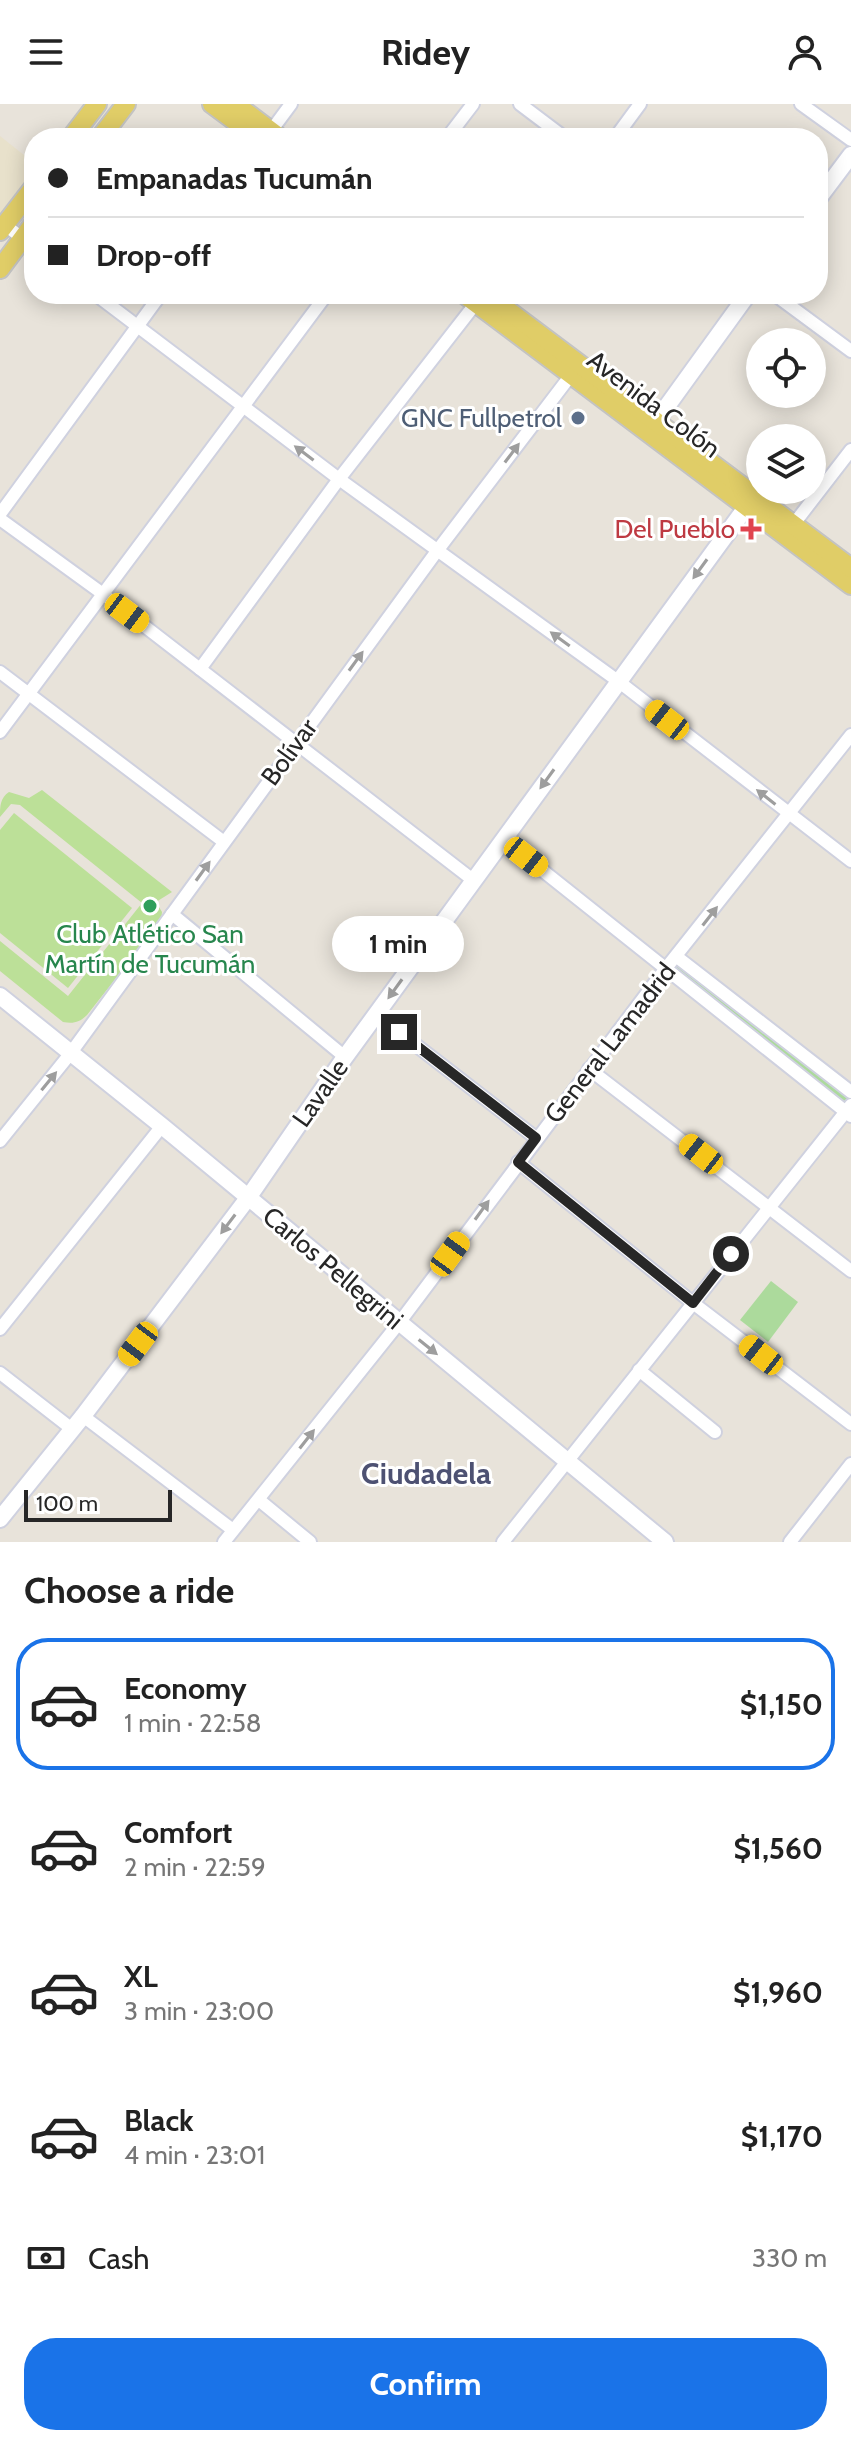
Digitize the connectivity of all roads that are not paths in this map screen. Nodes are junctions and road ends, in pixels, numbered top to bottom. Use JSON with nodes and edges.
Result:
{"nodes":[{"id":1,"x":97,"y":104,"type":"edge"},
{"id":2,"x":126,"y":104,"type":"edge"},
{"id":3,"x":212,"y":104,"type":"edge"},
{"id":4,"x":235,"y":104,"type":"edge"},
{"id":5,"x":291,"y":104,"type":"edge"},
{"id":6,"x":473,"y":104,"type":"edge"},
{"id":7,"x":520,"y":104,"type":"edge"},
{"id":8,"x":640,"y":104,"type":"edge"},
{"id":9,"x":801,"y":104,"type":"edge"},
{"id":10,"x":79,"y":128,"type":"edge"},
{"id":11,"x":108,"y":128,"type":"edge"},
{"id":12,"x":256,"y":128,"type":"edge"},
{"id":13,"x":261,"y":128,"type":"edge"},
{"id":14,"x":275,"y":128,"type":"edge"},
{"id":15,"x":455,"y":128,"type":"edge"},
{"id":16,"x":552,"y":128,"type":"edge"},
{"id":17,"x":622,"y":128,"type":"edge"},
{"id":18,"x":851,"y":140,"type":"edge"},
{"id":19,"x":851,"y":155,"type":"edge"},
{"id":20,"x":828,"y":186,"type":"edge"},
{"id":21,"x":24,"y":200,"type":"edge"},
{"id":22,"x":3,"y":228,"type":"edge"},
{"id":23,"x":24,"y":234,"type":"edge"},
{"id":24,"x":24,"y":243,"type":"edge"},
{"id":25,"x":0,"y":269,"type":"edge"},
{"id":26,"x":108,"y":304,"type":"edge"},
{"id":27,"x":154,"y":304,"type":"edge"},
{"id":28,"x":319,"y":304,"type":"edge"},
{"id":29,"x":481,"y":304,"type":"edge"},
{"id":30,"x":494,"y":304,"type":"edge"},
{"id":31,"x":741,"y":304,"type":"edge"},
{"id":32,"x":788,"y":304,"type":"edge"},
{"id":33,"x":137,"y":326,"type":"junction"},
{"id":34,"x":851,"y":351,"type":"edge"},
{"id":35,"x":576,"y":369,"type":"junction"},
{"id":36,"x":241,"y":406,"type":"junction"},
{"id":37,"x":652,"y":426,"type":"junction"},
{"id":38,"x":851,"y":450,"type":"edge"},
{"id":39,"x":339,"y":479,"type":"junction"},
{"id":40,"x":747,"y":506,"type":"junction"},
{"id":41,"x":0,"y":517,"type":"edge"},
{"id":42,"x":793,"y":525,"type":"junction"},
{"id":43,"x":437,"y":551,"type":"junction"},
{"id":44,"x":851,"y":568,"type":"edge"},
{"id":45,"x":851,"y":585,"type":"edge"},
{"id":46,"x":103,"y":594,"type":"junction"},
{"id":47,"x":200,"y":669,"type":"junction"},
{"id":48,"x":0,"y":672,"type":"edge"},
{"id":49,"x":618,"y":681,"type":"junction"},
{"id":50,"x":28,"y":693,"type":"junction"},
{"id":51,"x":0,"y":732,"type":"edge"},
{"id":52,"x":851,"y":735,"type":"edge"},
{"id":53,"x":295,"y":744,"type":"junction"},
{"id":54,"x":789,"y":815,"type":"junction"},
{"id":55,"x":503,"y":839,"type":"junction"},
{"id":56,"x":224,"y":842,"type":"junction"},
{"id":57,"x":851,"y":861,"type":"edge"},
{"id":58,"x":473,"y":880,"type":"junction"},
{"id":59,"x":172,"y":914,"type":"junction"},
{"id":60,"x":677,"y":957,"type":"junction"},
{"id":61,"x":666,"y":968,"type":"junction"},
{"id":62,"x":0,"y":996,"type":"edge"},
{"id":63,"x":377,"y":1015,"type":"junction"},
{"id":64,"x":70,"y":1054,"type":"junction"},
{"id":65,"x":345,"y":1057,"type":"junction"},
{"id":66,"x":589,"y":1069,"type":"junction"},
{"id":67,"x":851,"y":1092,"type":"edge"},
{"id":68,"x":849,"y":1111,"type":"edge"},
{"id":69,"x":162,"y":1126,"type":"junction"},
{"id":70,"x":536,"y":1138,"type":"junction"},
{"id":71,"x":0,"y":1141,"type":"edge"},
{"id":72,"x":518,"y":1162,"type":"junction"},
{"id":73,"x":248,"y":1198,"type":"junction"},
{"id":74,"x":769,"y":1205,"type":"junction"},
{"id":75,"x":851,"y":1271,"type":"edge"},
{"id":76,"x":693,"y":1303,"type":"junction"},
{"id":77,"x":399,"y":1323,"type":"junction"},
{"id":78,"x":0,"y":1329,"type":"edge"},
{"id":79,"x":639,"y":1370,"type":"junction"},
{"id":80,"x":0,"y":1373,"type":"edge"},
{"id":81,"x":77,"y":1423,"type":"junction"},
{"id":82,"x":851,"y":1424,"type":"edge"},
{"id":83,"x":715,"y":1432,"type":"dead end"},
{"id":84,"x":568,"y":1462,"type":"junction"},
{"id":85,"x":851,"y":1464,"type":"edge"},
{"id":86,"x":259,"y":1500,"type":"junction"},
{"id":87,"x":0,"y":1519,"type":"edge"},
{"id":88,"x":233,"y":1530,"type":"junction"},
{"id":89,"x":224,"y":1542,"type":"edge"},
{"id":90,"x":310,"y":1542,"type":"edge"},
{"id":91,"x":503,"y":1542,"type":"edge"},
{"id":92,"x":665,"y":1542,"type":"edge"},
{"id":93,"x":790,"y":1542,"type":"edge"}],
"edges":[{"from":1,"to":10,"type":"main road"},
{"from":2,"to":11,"type":"main road"},
{"from":3,"to":12,"type":"main road"},
{"from":4,"to":13,"type":"main road"},
{"from":5,"to":14,"type":"street"},
{"from":6,"to":15,"type":"street"},
{"from":7,"to":16,"type":"street"},
{"from":8,"to":17,"type":"street"},
{"from":9,"to":18,"type":"street"},
{"from":19,"to":20,"type":"street"},
{"from":21,"to":22,"type":"main road"},
{"from":22,"to":23,"type":"street"},
{"from":24,"to":25,"type":"main road"},
{"from":26,"to":33,"type":"street"},
{"from":27,"to":33,"type":"street"},
{"from":28,"to":36,"type":"street"},
{"from":29,"to":39,"type":"street"},
{"from":30,"to":35,"type":"main road","name":"Avenida Colón"},
{"from":31,"to":37,"type":"street"},
{"from":32,"to":34,"type":"street"},
{"from":33,"to":36,"type":"street"},
{"from":33,"to":41,"type":"street"},
{"from":35,"to":37,"type":"main road","name":"Avenida Colón"},
{"from":43,"to":35,"type":"street","name":"Bolívar","one_way":true},
{"from":39,"to":36,"type":"street","one_way":true},
{"from":36,"to":46,"type":"street"},
{"from":37,"to":40,"type":"main road","name":"Avenida Colón"},
{"from":37,"to":42,"type":"main road","name":"Avenida Colón"},
{"from":38,"to":42,"type":"street"},
{"from":39,"to":43,"type":"street"},
{"from":39,"to":47,"type":"street"},
{"from":40,"to":45,"type":"main road","name":"Avenida Colón"},
{"from":40,"to":49,"type":"street","name":"Lavalle","one_way":true},
{"from":41,"to":46,"type":"street"},
{"from":42,"to":44,"type":"main road","name":"Avenida Colón"},
{"from":49,"to":43,"type":"street","one_way":true},
{"from":53,"to":43,"type":"street","name":"Bolívar","one_way":true},
{"from":46,"to":47,"type":"street"},
{"from":46,"to":50,"type":"street"},
{"from":47,"to":53,"type":"street"},
{"from":48,"to":50,"type":"street"},
{"from":54,"to":49,"type":"street","one_way":true},
{"from":49,"to":55,"type":"street","name":"Lavalle","one_way":true},
{"from":50,"to":51,"type":"street"},
{"from":50,"to":56,"type":"street"},
{"from":52,"to":54,"type":"street","name":"General Lamadrid"},
{"from":53,"to":56,"type":"street","name":"Bolívar"},
{"from":53,"to":58,"type":"street"},
{"from":54,"to":57,"type":"street"},
{"from":60,"to":54,"type":"street","name":"General Lamadrid","one_way":true},
{"from":55,"to":58,"type":"street","name":"Lavalle"},
{"from":55,"to":61,"type":"street"},
{"from":59,"to":56,"type":"street","name":"Bolívar","one_way":true},
{"from":58,"to":63,"type":"street","name":"Lavalle","one_way":true},
{"from":59,"to":64,"type":"street","name":"Bolívar"},
{"from":59,"to":65,"type":"street"},
{"from":60,"to":61,"type":"street","name":"General Lamadrid"},
{"from":60,"to":67,"type":"street"},
{"from":61,"to":66,"type":"street","name":"General Lamadrid"},
{"from":61,"to":68,"type":"street"},
{"from":62,"to":64,"type":"street","name":"Carlos Pellegrini"},
{"from":63,"to":65,"type":"street","name":"Lavalle"},
{"from":63,"to":70,"type":"street"},
{"from":64,"to":69,"type":"street","name":"Carlos Pellegrini"},
{"from":71,"to":64,"type":"street","name":"Bolívar","one_way":true},
{"from":65,"to":73,"type":"street","name":"Lavalle"},
{"from":66,"to":70,"type":"street","name":"General Lamadrid"},
{"from":66,"to":74,"type":"street"},
{"from":68,"to":74,"type":"street"},
{"from":69,"to":73,"type":"street","name":"Carlos Pellegrini"},
{"from":69,"to":78,"type":"street"},
{"from":70,"to":72,"type":"street","name":"General Lamadrid"},
{"from":72,"to":76,"type":"street"},
{"from":77,"to":72,"type":"street","name":"General Lamadrid","one_way":true},
{"from":73,"to":77,"type":"street","name":"Carlos Pellegrini"},
{"from":73,"to":81,"type":"street","name":"Lavalle","one_way":true},
{"from":74,"to":75,"type":"street"},
{"from":74,"to":76,"type":"street"},
{"from":76,"to":79,"type":"street"},
{"from":76,"to":82,"type":"street"},
{"from":77,"to":84,"type":"street","name":"Carlos Pellegrini","one_way":true},
{"from":86,"to":77,"type":"street","name":"General Lamadrid","one_way":true},
{"from":79,"to":83,"type":"street"},
{"from":79,"to":84,"type":"street"},
{"from":80,"to":81,"type":"street"},
{"from":81,"to":87,"type":"street","name":"Lavalle"},
{"from":81,"to":88,"type":"street"},
{"from":84,"to":91,"type":"street"},
{"from":84,"to":92,"type":"street","name":"Carlos Pellegrini"},
{"from":85,"to":93,"type":"street"},
{"from":86,"to":88,"type":"street","name":"General Lamadrid"},
{"from":86,"to":90,"type":"street"},
{"from":88,"to":89,"type":"street","name":"General Lamadrid"}]}
